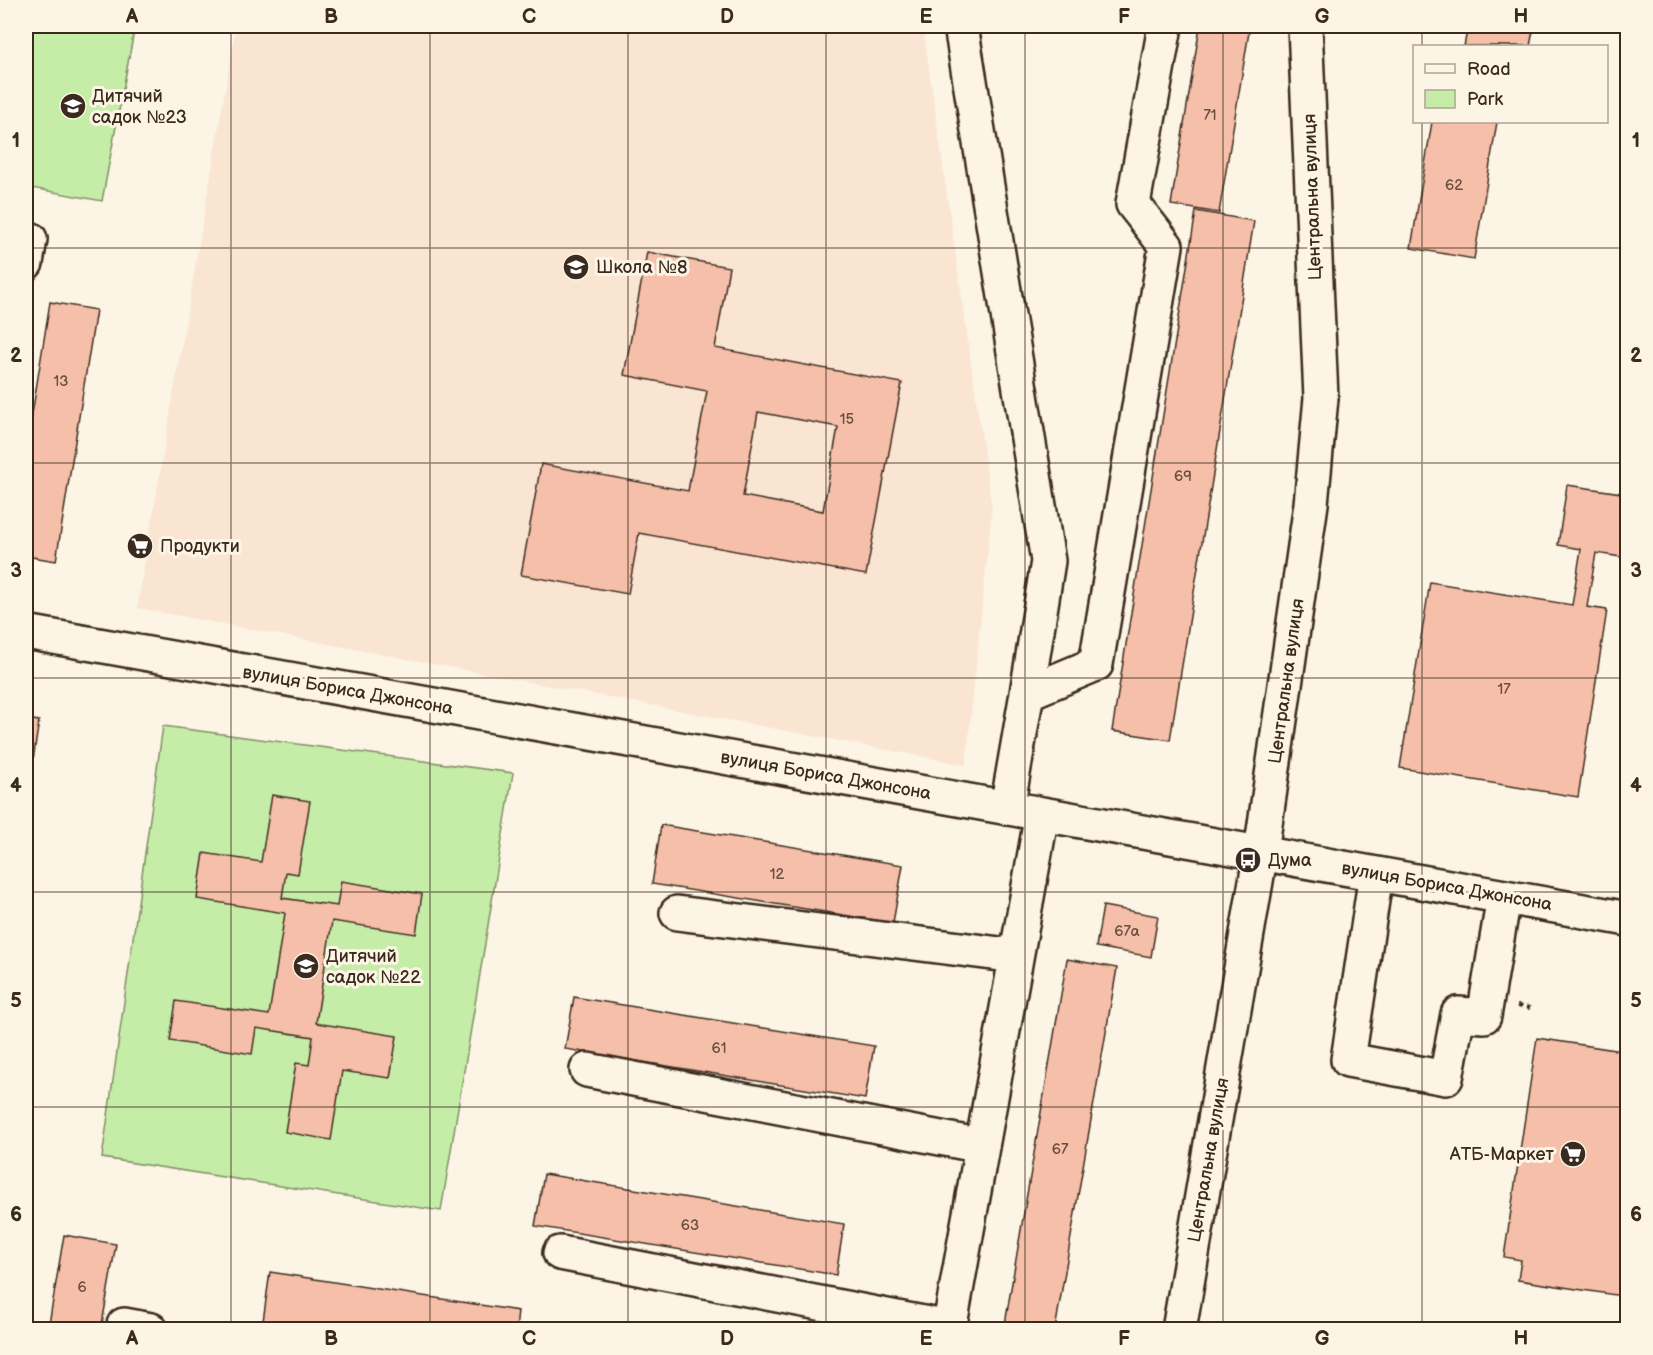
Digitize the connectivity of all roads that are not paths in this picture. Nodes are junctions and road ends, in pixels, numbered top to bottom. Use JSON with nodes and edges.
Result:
{"nodes":[{"id":1,"x":961,"y":26,"type":"edge"},
{"id":2,"x":1164,"y":26,"type":"edge"},
{"id":3,"x":1305,"y":26,"type":"edge"},
{"id":4,"x":26,"y":632,"type":"edge"},
{"id":5,"x":1027,"y":693,"type":"junction"},
{"id":6,"x":1007,"y":808,"type":"junction"},
{"id":7,"x":1042,"y":814,"type":"junction"},
{"id":8,"x":1261,"y":852,"type":"junction"},
{"id":9,"x":1376,"y":874,"type":"junction"},
{"id":10,"x":1504,"y":897,"type":"junction"},
{"id":11,"x":677,"y":913,"type":"dead end"},
{"id":12,"x":1628,"y":919,"type":"edge"},
{"id":13,"x":1016,"y":956,"type":"junction"},
{"id":14,"x":587,"y":1070,"type":"dead end"},
{"id":15,"x":982,"y":1146,"type":"junction"},
{"id":16,"x":560,"y":1253,"type":"dead end"},
{"id":17,"x":123,"y":1329,"type":"edge"},
{"id":18,"x":151,"y":1329,"type":"edge"},
{"id":19,"x":949,"y":1329,"type":"edge"},
{"id":20,"x":1179,"y":1329,"type":"edge"}],
"edges":[{"from":1,"to":5,"type":"street"},
{"from":2,"to":5,"type":"street"},
{"from":3,"to":8,"type":"street","name":"Центральна вулиця"},
{"from":4,"to":6,"type":"street","name":"вулиця Бориса Джонсона"},
{"from":5,"to":6,"type":"street"},
{"from":6,"to":7,"type":"street","name":"вулиця Бориса Джонсона"},
{"from":7,"to":8,"type":"street","name":"вулиця Бориса Джонсона"},
{"from":7,"to":13,"type":"street"},
{"from":8,"to":9,"type":"street","name":"вулиця Бориса Джонсона"},
{"from":8,"to":20,"type":"street","name":"Центральна вулиця"},
{"from":9,"to":10,"type":"street","name":"вулиця Бориса Джонсона"},
{"from":9,"to":10,"type":"street"},
{"from":10,"to":12,"type":"street","name":"вулиця Бориса Джонсона"},
{"from":11,"to":13,"type":"street"},
{"from":13,"to":15,"type":"street"},
{"from":14,"to":15,"type":"street"},
{"from":15,"to":19,"type":"street"},
{"from":16,"to":19,"type":"street"},
{"from":17,"to":18,"type":"street"}]}
